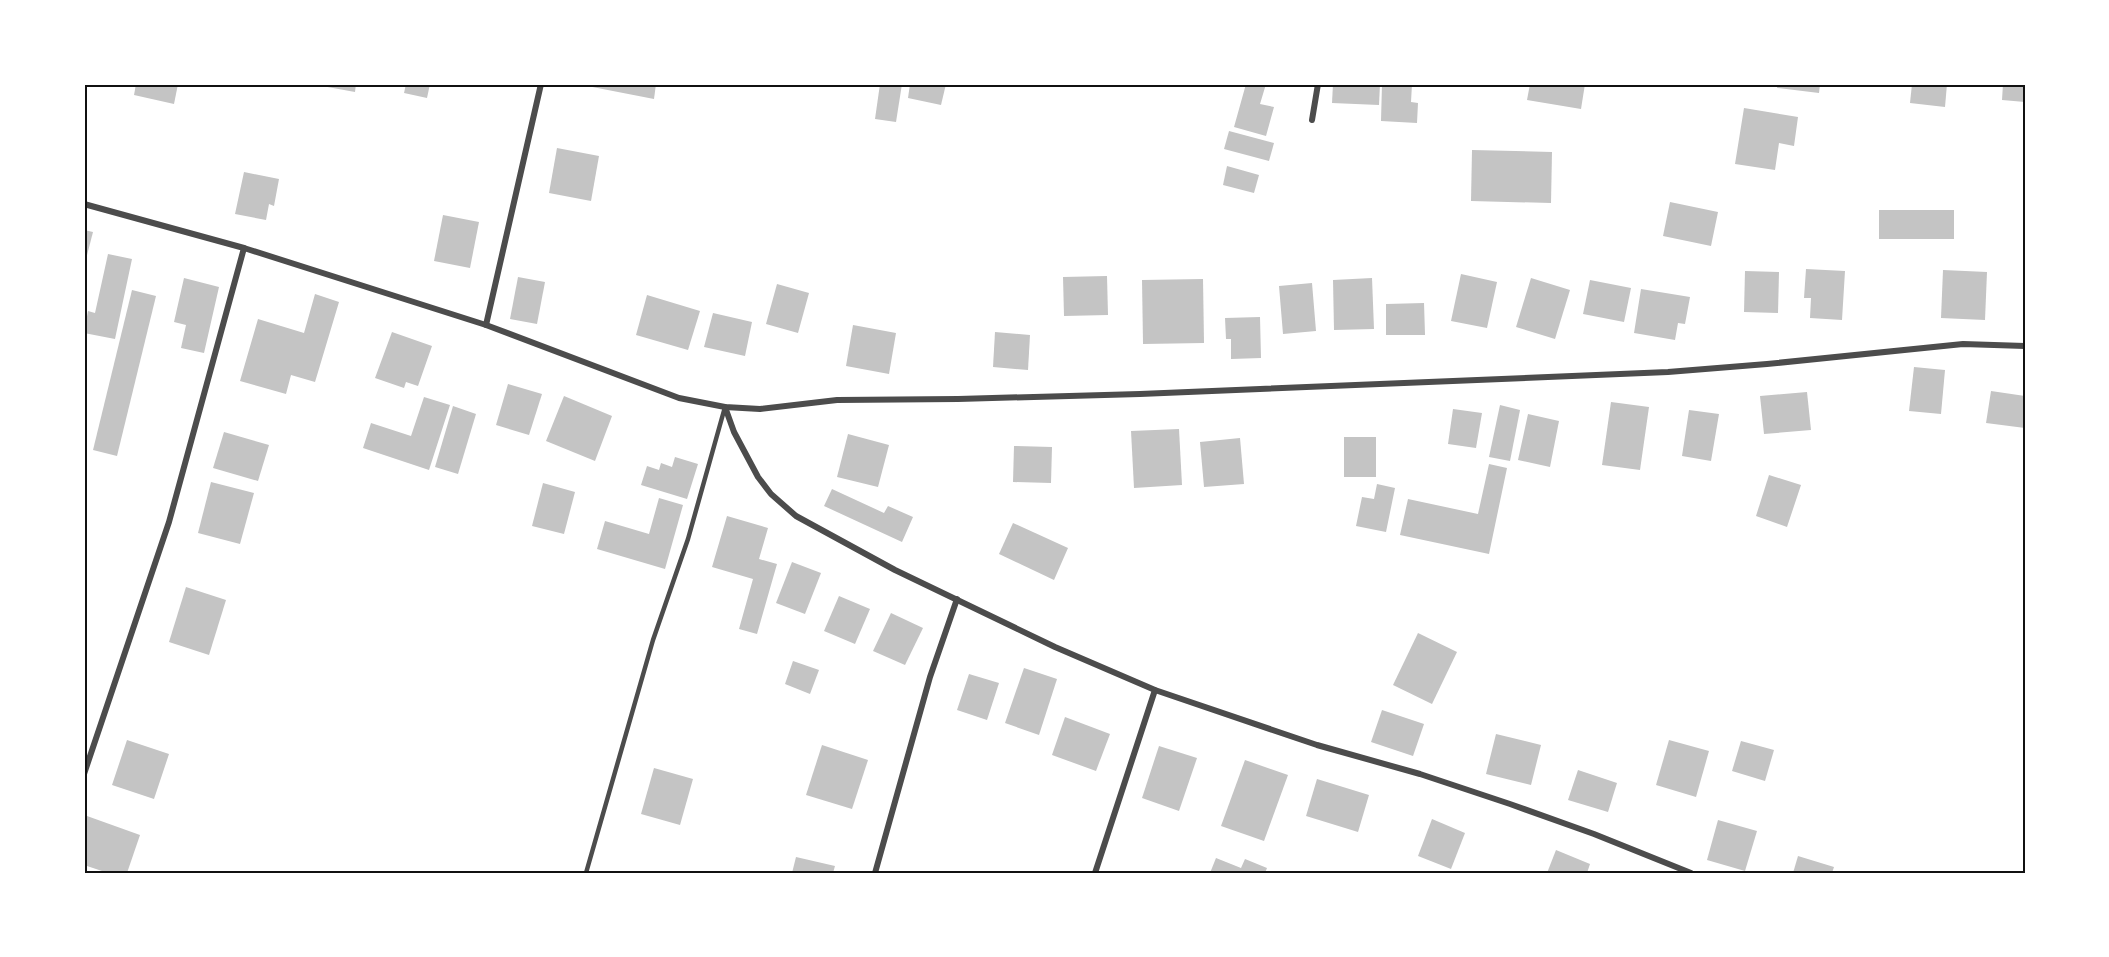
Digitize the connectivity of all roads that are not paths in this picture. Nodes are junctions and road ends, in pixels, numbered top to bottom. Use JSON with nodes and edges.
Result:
{"nodes":[{"id":1,"x":541,"y":84,"type":"edge"},
{"id":2,"x":1318,"y":84,"type":"edge"},
{"id":3,"x":1312,"y":120,"type":"dead end"},
{"id":4,"x":84,"y":204,"type":"edge"},
{"id":5,"x":244,"y":248,"type":"junction"},
{"id":6,"x":486,"y":325,"type":"junction"},
{"id":7,"x":2025,"y":346,"type":"edge"},
{"id":8,"x":725,"y":407,"type":"junction"},
{"id":9,"x":957,"y":599,"type":"junction"},
{"id":10,"x":1155,"y":690,"type":"junction"},
{"id":11,"x":84,"y":774,"type":"edge"},
{"id":12,"x":586,"y":873,"type":"edge"},
{"id":13,"x":875,"y":873,"type":"edge"},
{"id":14,"x":1095,"y":873,"type":"edge"},
{"id":15,"x":1690,"y":873,"type":"edge"}],
"edges":[{"from":1,"to":6,"type":"street"},
{"from":2,"to":3,"type":"street"},
{"from":4,"to":5,"type":"street"},
{"from":5,"to":6,"type":"street"},
{"from":5,"to":11,"type":"street"},
{"from":6,"to":8,"type":"street"},
{"from":7,"to":8,"type":"street"},
{"from":8,"to":9,"type":"street"},
{"from":8,"to":12,"type":"lane"},
{"from":9,"to":10,"type":"street"},
{"from":9,"to":13,"type":"street"},
{"from":10,"to":14,"type":"street"},
{"from":10,"to":15,"type":"street"}]}
